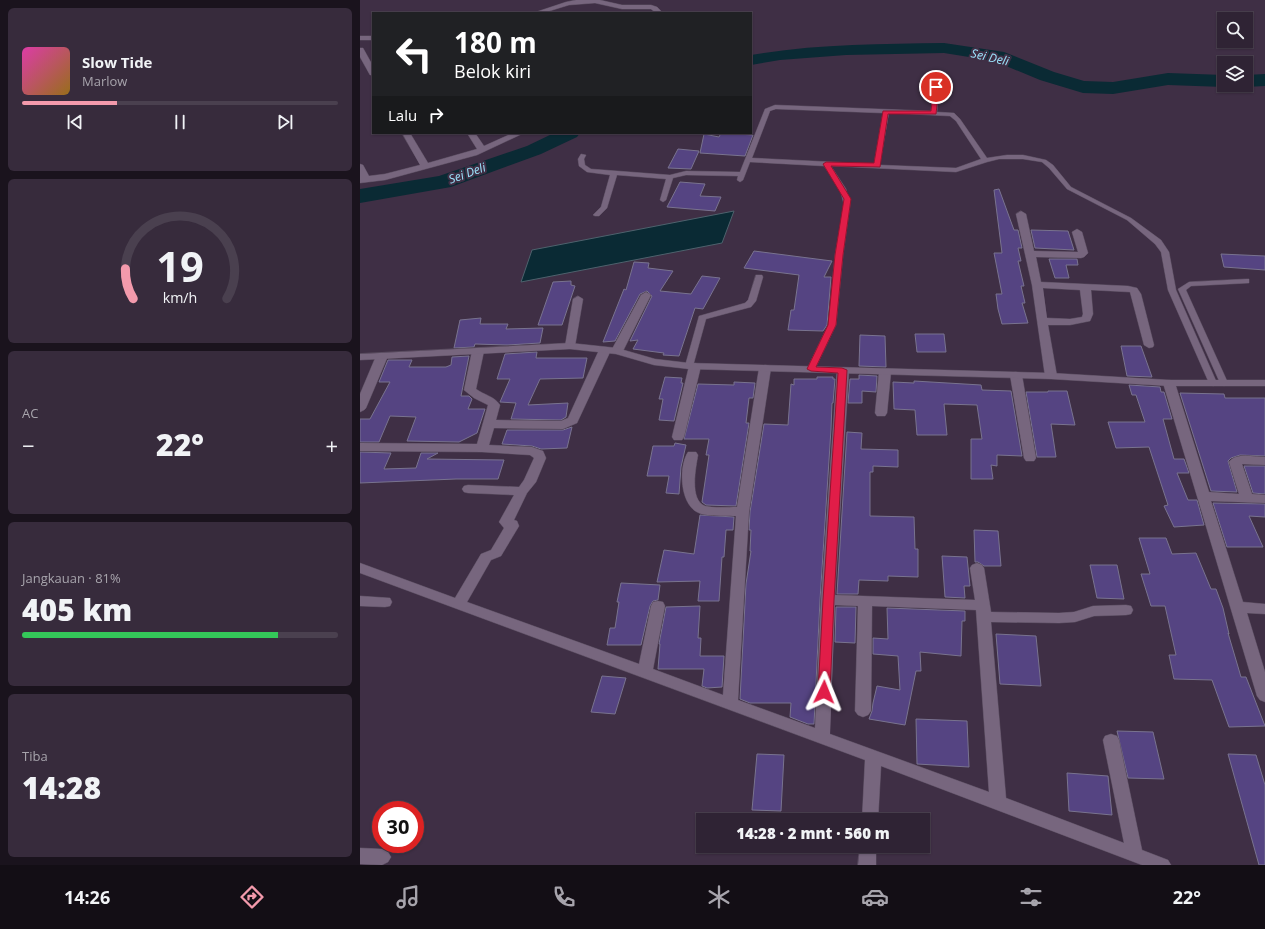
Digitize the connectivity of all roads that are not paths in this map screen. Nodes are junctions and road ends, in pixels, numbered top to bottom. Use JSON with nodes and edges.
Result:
{"nodes":[{"id":1,"x":595,"y":1,"type":"junction"},
{"id":2,"x":547,"y":12,"type":"edge"},
{"id":3,"x":606,"y":12,"type":"edge"},
{"id":4,"x":659,"y":12,"type":"edge"},
{"id":5,"x":360,"y":38,"type":"edge"},
{"id":6,"x":372,"y":38,"type":"edge"},
{"id":7,"x":360,"y":50,"type":"edge"},
{"id":8,"x":372,"y":71,"type":"edge"},
{"id":9,"x":937,"y":74,"type":"dead end"},
{"id":10,"x":886,"y":112,"type":"junction"},
{"id":11,"x":934,"y":113,"type":"junction"},
{"id":12,"x":752,"y":128,"type":"edge"},
{"id":13,"x":760,"y":128,"type":"junction"},
{"id":14,"x":407,"y":134,"type":"edge"},
{"id":15,"x":472,"y":134,"type":"edge"},
{"id":16,"x":518,"y":134,"type":"edge"},
{"id":17,"x":482,"y":150,"type":"junction"},
{"id":18,"x":583,"y":154,"type":"dead end"},
{"id":19,"x":748,"y":160,"type":"junction"},
{"id":20,"x":985,"y":160,"type":"junction"},
{"id":21,"x":826,"y":164,"type":"junction"},
{"id":22,"x":877,"y":165,"type":"junction"},
{"id":23,"x":360,"y":166,"type":"edge"},
{"id":24,"x":425,"y":166,"type":"junction"},
{"id":25,"x":614,"y":173,"type":"junction"},
{"id":26,"x":670,"y":177,"type":"junction"},
{"id":27,"x":363,"y":180,"type":"edge"},
{"id":28,"x":663,"y":200,"type":"dead end"},
{"id":29,"x":1021,"y":214,"type":"dead end"},
{"id":30,"x":597,"y":215,"type":"dead end"},
{"id":31,"x":1077,"y":232,"type":"dead end"},
{"id":32,"x":1031,"y":254,"type":"junction"},
{"id":33,"x":759,"y":277,"type":"dead end"},
{"id":34,"x":1246,"y":281,"type":"dead end"},
{"id":35,"x":1037,"y":284,"type":"junction"},
{"id":36,"x":1084,"y":287,"type":"junction"},
{"id":37,"x":646,"y":295,"type":"dead end"},
{"id":38,"x":578,"y":299,"type":"dead end"},
{"id":39,"x":1042,"y":321,"type":"junction"},
{"id":40,"x":1149,"y":345,"type":"dead end"},
{"id":41,"x":570,"y":346,"type":"junction"},
{"id":42,"x":605,"y":350,"type":"junction"},
{"id":43,"x":478,"y":351,"type":"junction"},
{"id":44,"x":617,"y":351,"type":"junction"},
{"id":45,"x":382,"y":356,"type":"junction"},
{"id":46,"x":360,"y":357,"type":"edge"},
{"id":47,"x":692,"y":366,"type":"junction"},
{"id":48,"x":765,"y":368,"type":"junction"},
{"id":49,"x":811,"y":369,"type":"junction"},
{"id":50,"x":842,"y":370,"type":"junction"},
{"id":51,"x":885,"y":372,"type":"junction"},
{"id":52,"x":1016,"y":375,"type":"junction"},
{"id":53,"x":1051,"y":376,"type":"junction"},
{"id":54,"x":1169,"y":382,"type":"junction"},
{"id":55,"x":1218,"y":383,"type":"junction"},
{"id":56,"x":1265,"y":383,"type":"edge"},
{"id":57,"x":360,"y":408,"type":"edge"},
{"id":58,"x":881,"y":413,"type":"dead end"},
{"id":59,"x":489,"y":424,"type":"junction"},
{"id":60,"x":678,"y":437,"type":"dead end"},
{"id":61,"x":360,"y":447,"type":"edge"},
{"id":62,"x":482,"y":448,"type":"junction"},
{"id":63,"x":692,"y":455,"type":"dead end"},
{"id":64,"x":1030,"y":458,"type":"dead end"},
{"id":65,"x":1265,"y":461,"type":"edge"},
{"id":66,"x":468,"y":489,"type":"dead end"},
{"id":67,"x":522,"y":491,"type":"junction"},
{"id":68,"x":1203,"y":496,"type":"junction"},
{"id":69,"x":1247,"y":498,"type":"junction"},
{"id":70,"x":1265,"y":499,"type":"edge"},
{"id":71,"x":743,"y":512,"type":"junction"},
{"id":72,"x":360,"y":568,"type":"edge"},
{"id":73,"x":977,"y":568,"type":"dead end"},
{"id":74,"x":828,"y":600,"type":"junction"},
{"id":75,"x":360,"y":601,"type":"edge"},
{"id":76,"x":865,"y":601,"type":"junction"},
{"id":77,"x":385,"y":602,"type":"dead end"},
{"id":78,"x":458,"y":605,"type":"junction"},
{"id":79,"x":658,"y":606,"type":"dead end"},
{"id":80,"x":1238,"y":607,"type":"junction"},
{"id":81,"x":1265,"y":609,"type":"edge"},
{"id":82,"x":1126,"y":610,"type":"dead end"},
{"id":83,"x":983,"y":611,"type":"junction"},
{"id":84,"x":645,"y":672,"type":"junction"},
{"id":85,"x":1265,"y":696,"type":"edge"},
{"id":86,"x":730,"y":705,"type":"junction"},
{"id":87,"x":863,"y":711,"type":"dead end"},
{"id":88,"x":822,"y":738,"type":"junction"},
{"id":89,"x":1111,"y":740,"type":"dead end"},
{"id":90,"x":873,"y":756,"type":"junction"},
{"id":91,"x":998,"y":802,"type":"junction"},
{"id":92,"x":870,"y":813,"type":"edge"},
{"id":93,"x":868,"y":853,"type":"edge"},
{"id":94,"x":1135,"y":854,"type":"junction"},
{"id":95,"x":360,"y":856,"type":"edge"},
{"id":96,"x":382,"y":856,"type":"dead end"},
{"id":97,"x":867,"y":865,"type":"edge"},
{"id":98,"x":1162,"y":865,"type":"edge"}],
"edges":[{"from":1,"to":2,"type":"street"},
{"from":1,"to":3,"type":"street"},
{"from":1,"to":4,"type":"street"},
{"from":5,"to":6,"type":"street"},
{"from":7,"to":8,"type":"street"},
{"from":9,"to":11,"type":"lane"},
{"from":10,"to":11,"type":"lane"},
{"from":10,"to":13,"type":"lane"},
{"from":10,"to":22,"type":"lane"},
{"from":11,"to":20,"type":"lane"},
{"from":12,"to":13,"type":"lane"},
{"from":13,"to":19,"type":"lane"},
{"from":14,"to":24,"type":"street"},
{"from":15,"to":17,"type":"street"},
{"from":16,"to":17,"type":"street"},
{"from":17,"to":24,"type":"street"},
{"from":18,"to":25,"type":"lane"},
{"from":19,"to":21,"type":"lane"},
{"from":19,"to":26,"type":"lane"},
{"from":20,"to":22,"type":"lane"},
{"from":20,"to":55,"type":"lane"},
{"from":21,"to":22,"type":"lane"},
{"from":21,"to":49,"type":"lane"},
{"from":23,"to":27,"type":"street"},
{"from":24,"to":27,"type":"street"},
{"from":25,"to":26,"type":"lane"},
{"from":25,"to":30,"type":"lane"},
{"from":26,"to":28,"type":"lane"},
{"from":29,"to":32,"type":"street"},
{"from":31,"to":32,"type":"street"},
{"from":32,"to":35,"type":"street"},
{"from":33,"to":47,"type":"lane"},
{"from":34,"to":55,"type":"lane"},
{"from":35,"to":36,"type":"street"},
{"from":35,"to":39,"type":"street"},
{"from":36,"to":39,"type":"street"},
{"from":36,"to":40,"type":"street"},
{"from":37,"to":44,"type":"street"},
{"from":38,"to":41,"type":"street"},
{"from":39,"to":53,"type":"street"},
{"from":41,"to":42,"type":"street"},
{"from":41,"to":43,"type":"street"},
{"from":42,"to":44,"type":"street"},
{"from":42,"to":59,"type":"street"},
{"from":43,"to":45,"type":"street"},
{"from":43,"to":59,"type":"street"},
{"from":44,"to":47,"type":"street"},
{"from":45,"to":46,"type":"street"},
{"from":45,"to":57,"type":"street"},
{"from":47,"to":48,"type":"street"},
{"from":47,"to":60,"type":"street"},
{"from":48,"to":49,"type":"street"},
{"from":48,"to":71,"type":"street"},
{"from":49,"to":50,"type":"street"},
{"from":50,"to":51,"type":"street"},
{"from":50,"to":74,"type":"street"},
{"from":51,"to":52,"type":"street"},
{"from":51,"to":58,"type":"street"},
{"from":52,"to":53,"type":"street"},
{"from":52,"to":64,"type":"street"},
{"from":53,"to":54,"type":"street"},
{"from":54,"to":55,"type":"street"},
{"from":54,"to":68,"type":"street"},
{"from":55,"to":56,"type":"street"},
{"from":59,"to":62,"type":"street"},
{"from":61,"to":62,"type":"street"},
{"from":62,"to":67,"type":"street"},
{"from":63,"to":71,"type":"street"},
{"from":65,"to":69,"type":"street"},
{"from":66,"to":67,"type":"street"},
{"from":67,"to":78,"type":"street"},
{"from":68,"to":69,"type":"street"},
{"from":68,"to":80,"type":"street"},
{"from":69,"to":70,"type":"street"},
{"from":71,"to":86,"type":"street"},
{"from":72,"to":78,"type":"street"},
{"from":73,"to":83,"type":"street"},
{"from":74,"to":76,"type":"street"},
{"from":74,"to":88,"type":"street"},
{"from":75,"to":77,"type":"street"},
{"from":76,"to":83,"type":"street"},
{"from":76,"to":87,"type":"street"},
{"from":78,"to":84,"type":"street"},
{"from":79,"to":84,"type":"street"},
{"from":80,"to":81,"type":"street"},
{"from":80,"to":85,"type":"street"},
{"from":82,"to":83,"type":"street"},
{"from":83,"to":91,"type":"street"},
{"from":84,"to":86,"type":"street"},
{"from":86,"to":88,"type":"street"},
{"from":88,"to":90,"type":"street"},
{"from":89,"to":94,"type":"street"},
{"from":90,"to":91,"type":"street"},
{"from":90,"to":92,"type":"street"},
{"from":91,"to":94,"type":"street"},
{"from":93,"to":97,"type":"street"},
{"from":94,"to":98,"type":"street"},
{"from":95,"to":96,"type":"street"}]}
